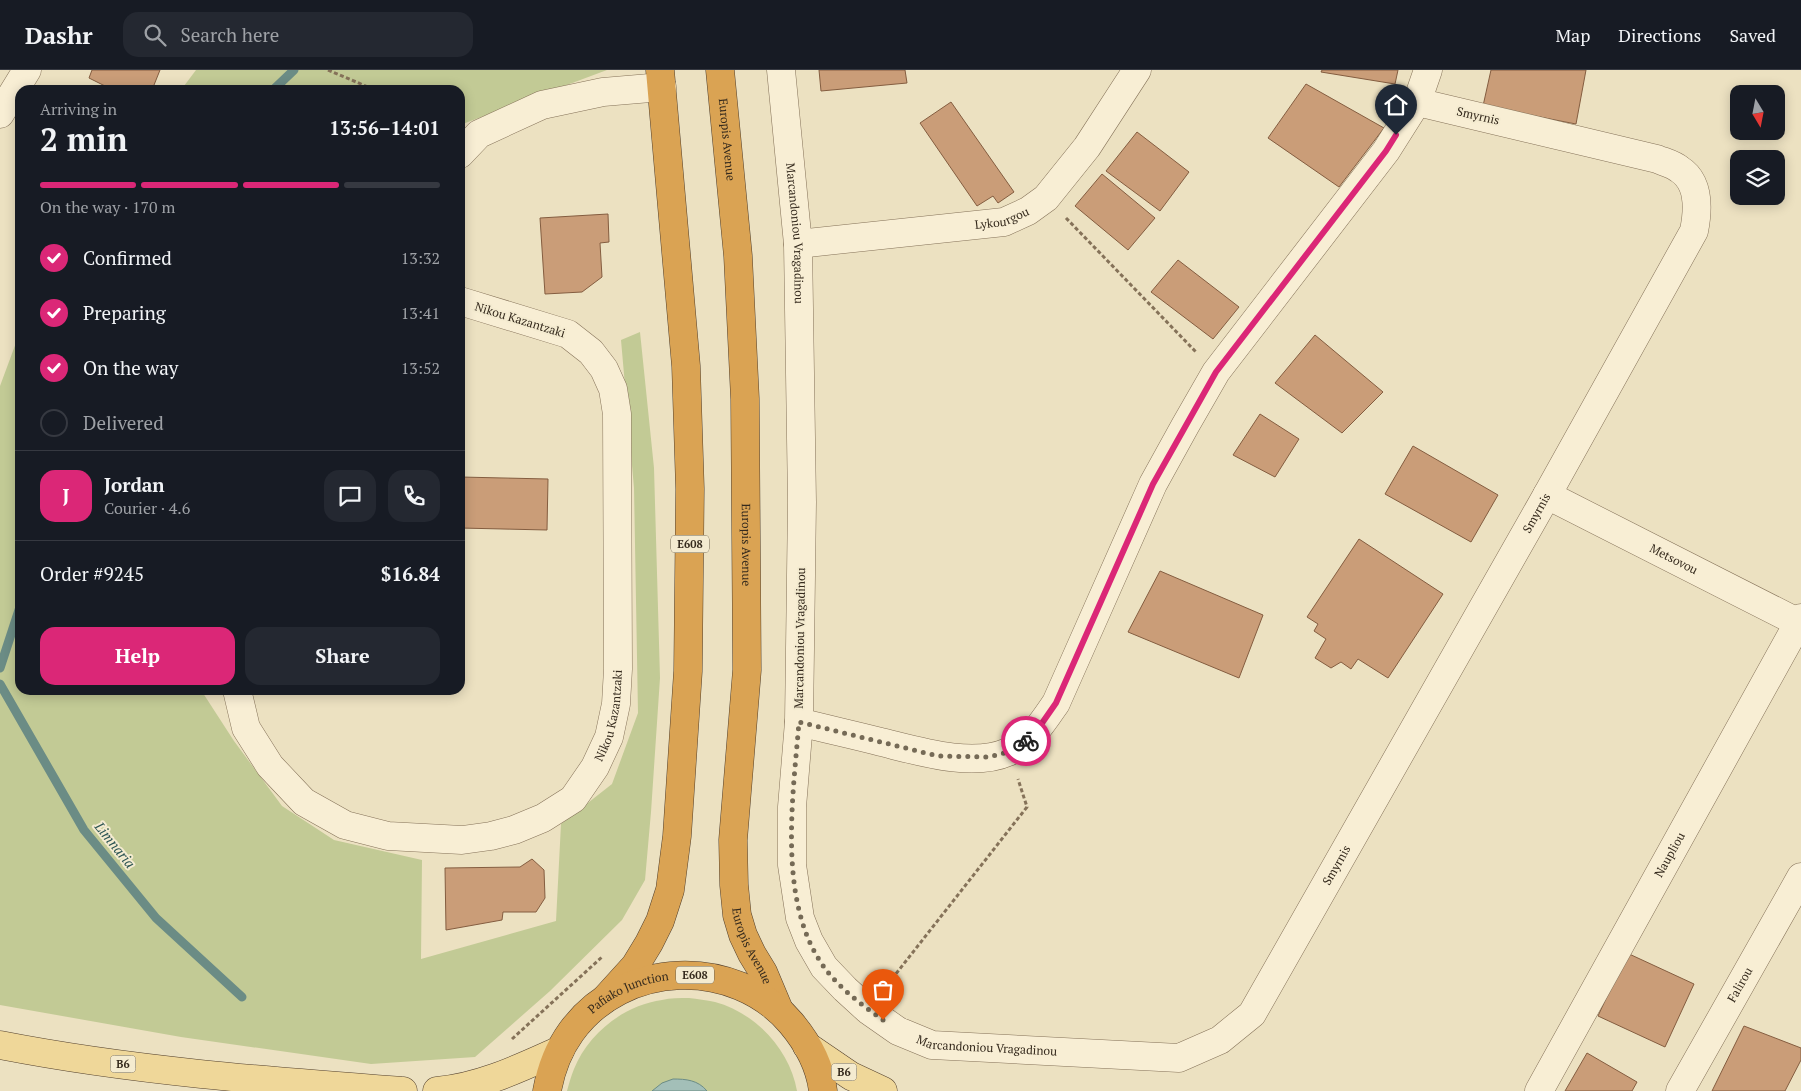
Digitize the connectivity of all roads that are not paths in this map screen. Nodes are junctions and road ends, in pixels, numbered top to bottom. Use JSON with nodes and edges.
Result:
{"nodes":[{"id":1,"x":28,"y":70,"type":"edge"},
{"id":2,"x":720,"y":70,"type":"edge"},
{"id":3,"x":781,"y":70,"type":"edge"},
{"id":4,"x":1137,"y":70,"type":"edge"},
{"id":5,"x":1428,"y":70,"type":"edge"},
{"id":6,"x":661,"y":79,"type":"edge"},
{"id":7,"x":18,"y":85,"type":"edge"},
{"id":8,"x":15,"y":90,"type":"edge"},
{"id":9,"x":1417,"y":102,"type":"junction"},
{"id":10,"x":0,"y":114,"type":"edge"},
{"id":11,"x":465,"y":149,"type":"edge"},
{"id":12,"x":798,"y":244,"type":"junction"},
{"id":13,"x":465,"y":303,"type":"edge"},
{"id":14,"x":1547,"y":494,"type":"junction"},
{"id":15,"x":1800,"y":622,"type":"edge"},
{"id":16,"x":238,"y":695,"type":"edge"},
{"id":17,"x":799,"y":722,"type":"junction"},
{"id":18,"x":1801,"y":877,"type":"edge"},
{"id":19,"x":606,"y":998,"type":"junction"},
{"id":20,"x":779,"y":1010,"type":"junction"},
{"id":21,"x":0,"y":1045,"type":"edge"},
{"id":22,"x":808,"y":1046,"type":"junction"},
{"id":23,"x":560,"y":1050,"type":"junction"},
{"id":24,"x":1179,"y":1058,"type":"joint"},
{"id":25,"x":403,"y":1091,"type":"edge"},
{"id":26,"x":436,"y":1091,"type":"edge"},
{"id":27,"x":547,"y":1091,"type":"edge"},
{"id":28,"x":823,"y":1091,"type":"edge"},
{"id":29,"x":883,"y":1091,"type":"edge"},
{"id":30,"x":1539,"y":1091,"type":"edge"},
{"id":31,"x":1680,"y":1091,"type":"edge"}],
"edges":[{"from":1,"to":7,"type":"street"},
{"from":2,"to":20,"type":"highway","name":"Europis Avenue","number":"E608"},
{"from":3,"to":12,"type":"street","name":"Marcandoniou Vragadinou"},
{"from":4,"to":12,"type":"street","name":"Lykourgou"},
{"from":5,"to":9,"type":"street"},
{"from":6,"to":11,"type":"street"},
{"from":6,"to":19,"type":"highway","number":"E608"},
{"from":8,"to":10,"type":"street"},
{"from":9,"to":14,"type":"street","name":"Smyrnis"},
{"from":9,"to":17,"type":"street"},
{"from":12,"to":17,"type":"street","name":"Marcandoniou Vragadinou"},
{"from":13,"to":16,"type":"street","name":"Nikou Kazantzaki"},
{"from":14,"to":15,"type":"street","name":"Metsovou"},
{"from":14,"to":24,"type":"street","name":"Smyrnis"},
{"from":15,"to":30,"type":"street","name":"Naupliou"},
{"from":17,"to":24,"type":"street","name":"Marcandoniou Vragadinou"},
{"from":18,"to":31,"type":"street","name":"Falirou"},
{"from":19,"to":20,"type":"highway","name":"Pafiako Junction","number":"E608"},
{"from":19,"to":23,"type":"highway","name":"Pafiako Junction","number":"E608"},
{"from":20,"to":22,"type":"highway","name":"Pafiako Junction","number":"E608"},
{"from":21,"to":25,"type":"main road","number":"B6"},
{"from":22,"to":28,"type":"highway","name":"Pafiako Junction","number":"E608"},
{"from":22,"to":29,"type":"main road","number":"B6"},
{"from":23,"to":26,"type":"main road"},
{"from":23,"to":27,"type":"highway","name":"Pafiako Junction","number":"E608"}]}
